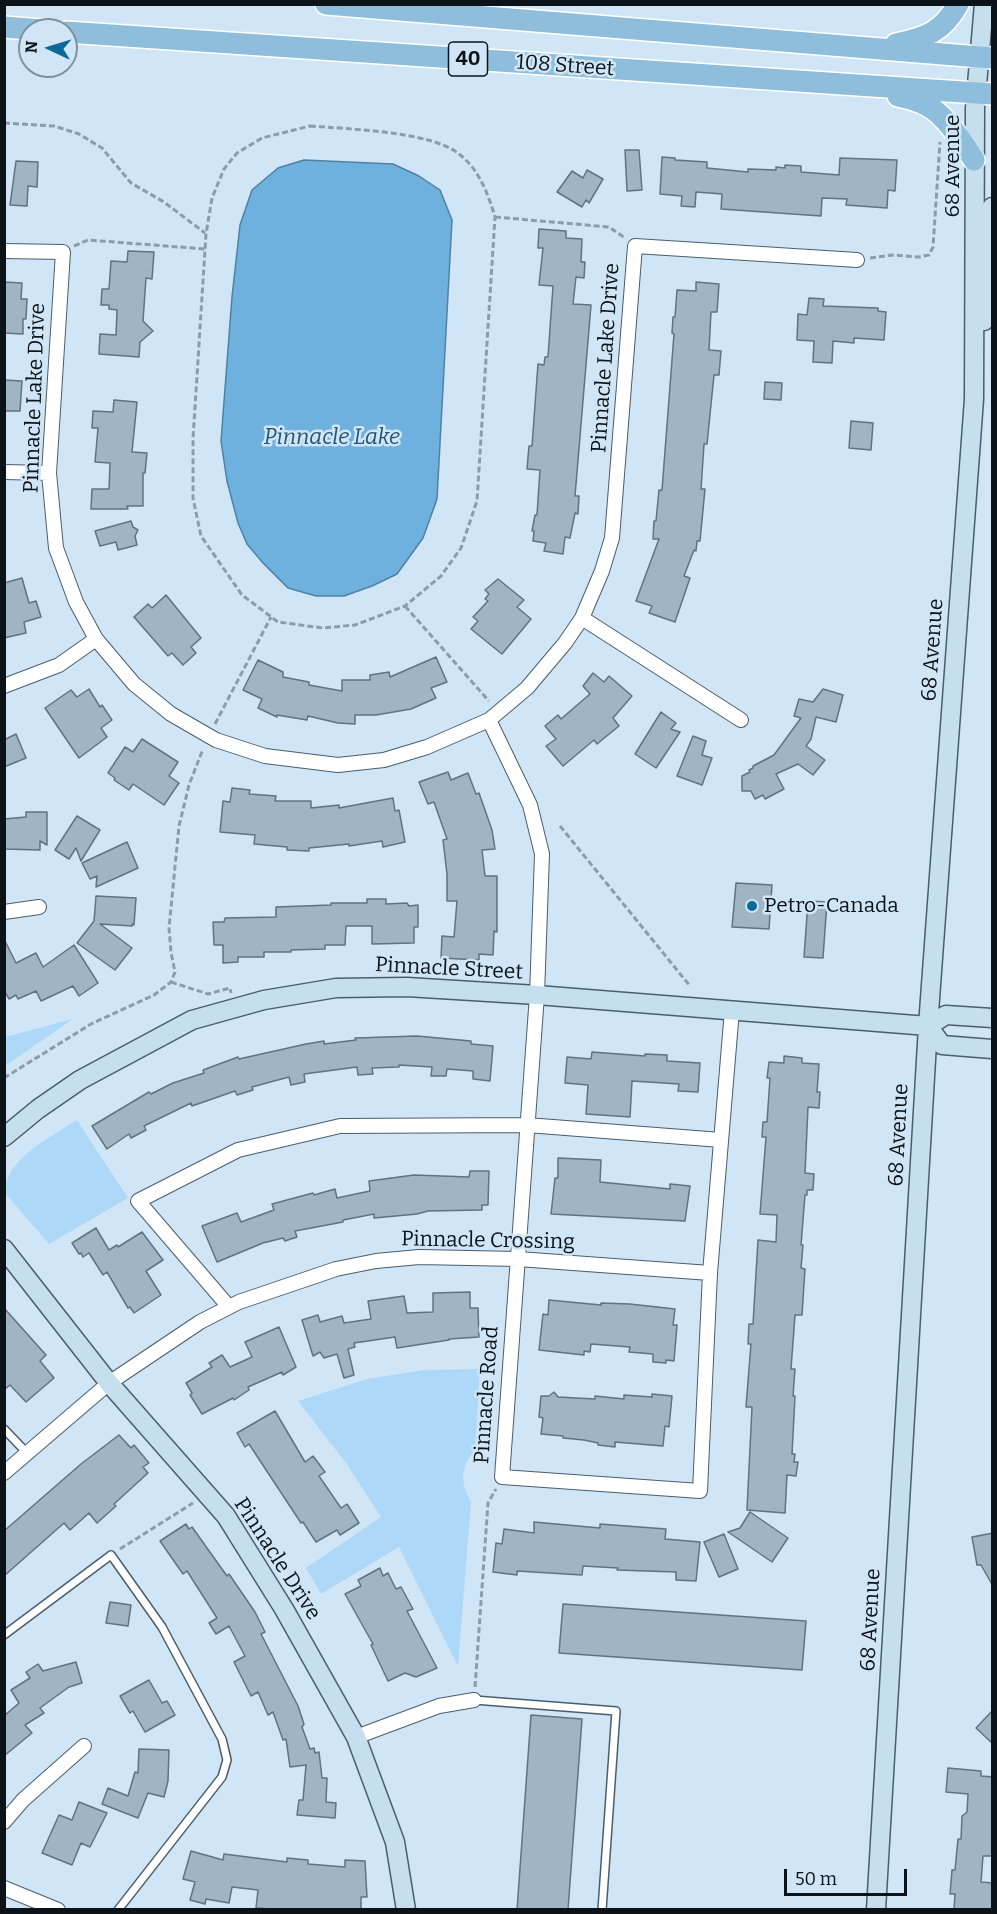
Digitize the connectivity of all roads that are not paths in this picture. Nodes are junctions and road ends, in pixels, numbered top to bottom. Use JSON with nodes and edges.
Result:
{"nodes":[{"id":1,"x":326,"y":4,"type":"edge"},
{"id":2,"x":958,"y":4,"type":"edge"},
{"id":3,"x":984,"y":4,"type":"edge"},
{"id":4,"x":78,"y":33,"type":"edge"},
{"id":5,"x":872,"y":49,"type":"junction"},
{"id":6,"x":986,"y":58,"type":"edge"},
{"id":7,"x":869,"y":86,"type":"junction"},
{"id":8,"x":984,"y":93,"type":"edge"},
{"id":9,"x":974,"y":160,"type":"junction"},
{"id":10,"x":993,"y":207,"type":"edge"},
{"id":11,"x":4,"y":251,"type":"edge"},
{"id":12,"x":857,"y":260,"type":"road end"},
{"id":13,"x":975,"y":364,"type":"junction"},
{"id":14,"x":4,"y":472,"type":"edge"},
{"id":15,"x":49,"y":473,"type":"junction"},
{"id":16,"x":582,"y":618,"type":"junction"},
{"id":17,"x":96,"y":639,"type":"junction"},
{"id":18,"x":4,"y":686,"type":"edge"},
{"id":19,"x":489,"y":720,"type":"junction"},
{"id":20,"x":741,"y":720,"type":"dead end"},
{"id":21,"x":39,"y":907,"type":"dead end"},
{"id":22,"x":4,"y":912,"type":"edge"},
{"id":23,"x":537,"y":995,"type":"junction"},
{"id":24,"x":732,"y":1010,"type":"junction"},
{"id":25,"x":993,"y":1018,"type":"edge"},
{"id":26,"x":928,"y":1026,"type":"junction"},
{"id":27,"x":993,"y":1049,"type":"edge"},
{"id":28,"x":527,"y":1125,"type":"junction"},
{"id":29,"x":4,"y":1137,"type":"edge"},
{"id":30,"x":721,"y":1140,"type":"junction"},
{"id":31,"x":4,"y":1250,"type":"edge"},
{"id":32,"x":518,"y":1259,"type":"junction"},
{"id":33,"x":710,"y":1273,"type":"junction"},
{"id":34,"x":229,"y":1307,"type":"junction"},
{"id":35,"x":109,"y":1383,"type":"junction"},
{"id":36,"x":4,"y":1428,"type":"edge"},
{"id":37,"x":27,"y":1454,"type":"junction"},
{"id":38,"x":4,"y":1473,"type":"edge"},
{"id":39,"x":4,"y":1635,"type":"edge"},
{"id":40,"x":474,"y":1700,"type":"joint"},
{"id":41,"x":356,"y":1737,"type":"junction"},
{"id":42,"x":84,"y":1746,"type":"dead end"},
{"id":43,"x":4,"y":1822,"type":"edge"},
{"id":44,"x":4,"y":1888,"type":"edge"},
{"id":45,"x":58,"y":1910,"type":"edge"},
{"id":46,"x":118,"y":1910,"type":"edge"},
{"id":47,"x":406,"y":1910,"type":"edge"},
{"id":48,"x":602,"y":1910,"type":"edge"},
{"id":49,"x":876,"y":1910,"type":"edge"}],
"edges":[{"from":1,"to":5,"type":"main road","name":"108 Street","number":"40"},
{"from":2,"to":5,"type":"main road"},
{"from":3,"to":6,"type":"main road","name":"68 Avenue"},
{"from":4,"to":7,"type":"main road","name":"108 Street","number":"40"},
{"from":5,"to":6,"type":"main road","name":"108 Street","number":"40"},
{"from":6,"to":8,"type":"main road","name":"68 Avenue"},
{"from":7,"to":8,"type":"main road","name":"108 Street","number":"40"},
{"from":7,"to":9,"type":"main road"},
{"from":8,"to":9,"type":"main road","name":"68 Avenue"},
{"from":9,"to":13,"type":"main road","name":"68 Avenue"},
{"from":10,"to":13,"type":"main road","name":"68 Avenue"},
{"from":11,"to":15,"type":"street","name":"Pinnacle Lake Drive"},
{"from":12,"to":16,"type":"street","name":"Pinnacle Lake Drive"},
{"from":13,"to":26,"type":"main road","name":"68 Avenue"},
{"from":14,"to":15,"type":"street"},
{"from":15,"to":17,"type":"street","name":"Pinnacle Lake Drive"},
{"from":16,"to":19,"type":"street","name":"Pinnacle Lake Drive"},
{"from":16,"to":20,"type":"street"},
{"from":17,"to":18,"type":"street"},
{"from":17,"to":19,"type":"street","name":"Pinnacle Lake Drive"},
{"from":19,"to":23,"type":"street","name":"Pinnacle Road"},
{"from":21,"to":22,"type":"street"},
{"from":23,"to":24,"type":"main road","name":"Pinnacle Street"},
{"from":23,"to":28,"type":"street","name":"Pinnacle Road"},
{"from":23,"to":29,"type":"main road","name":"Pinnacle Street"},
{"from":24,"to":26,"type":"main road","name":"Pinnacle Street"},
{"from":24,"to":30,"type":"street","name":"Pinnacle Road"},
{"from":25,"to":26,"type":"main road"},
{"from":26,"to":27,"type":"main road"},
{"from":26,"to":49,"type":"main road","name":"68 Avenue"},
{"from":28,"to":30,"type":"street"},
{"from":28,"to":32,"type":"street","name":"Pinnacle Road"},
{"from":28,"to":34,"type":"street"},
{"from":30,"to":33,"type":"street","name":"Pinnacle Road"},
{"from":31,"to":35,"type":"main road","name":"Pinnacle Drive"},
{"from":32,"to":33,"type":"street","name":"Pinnacle Crossing"},
{"from":32,"to":33,"type":"street","name":"Pinnacle Road"},
{"from":32,"to":34,"type":"street","name":"Pinnacle Crossing"},
{"from":34,"to":35,"type":"street","name":"Pinnacle Crossing"},
{"from":35,"to":37,"type":"street","name":"Pinnacle Crossing"},
{"from":35,"to":41,"type":"main road","name":"Pinnacle Drive"},
{"from":36,"to":37,"type":"lane"},
{"from":37,"to":38,"type":"street","name":"Pinnacle Crossing"},
{"from":39,"to":46,"type":"lane"},
{"from":40,"to":41,"type":"street"},
{"from":40,"to":48,"type":"lane"},
{"from":41,"to":47,"type":"main road","name":"Pinnacle Drive"},
{"from":42,"to":43,"type":"street"},
{"from":44,"to":45,"type":"street"}]}
